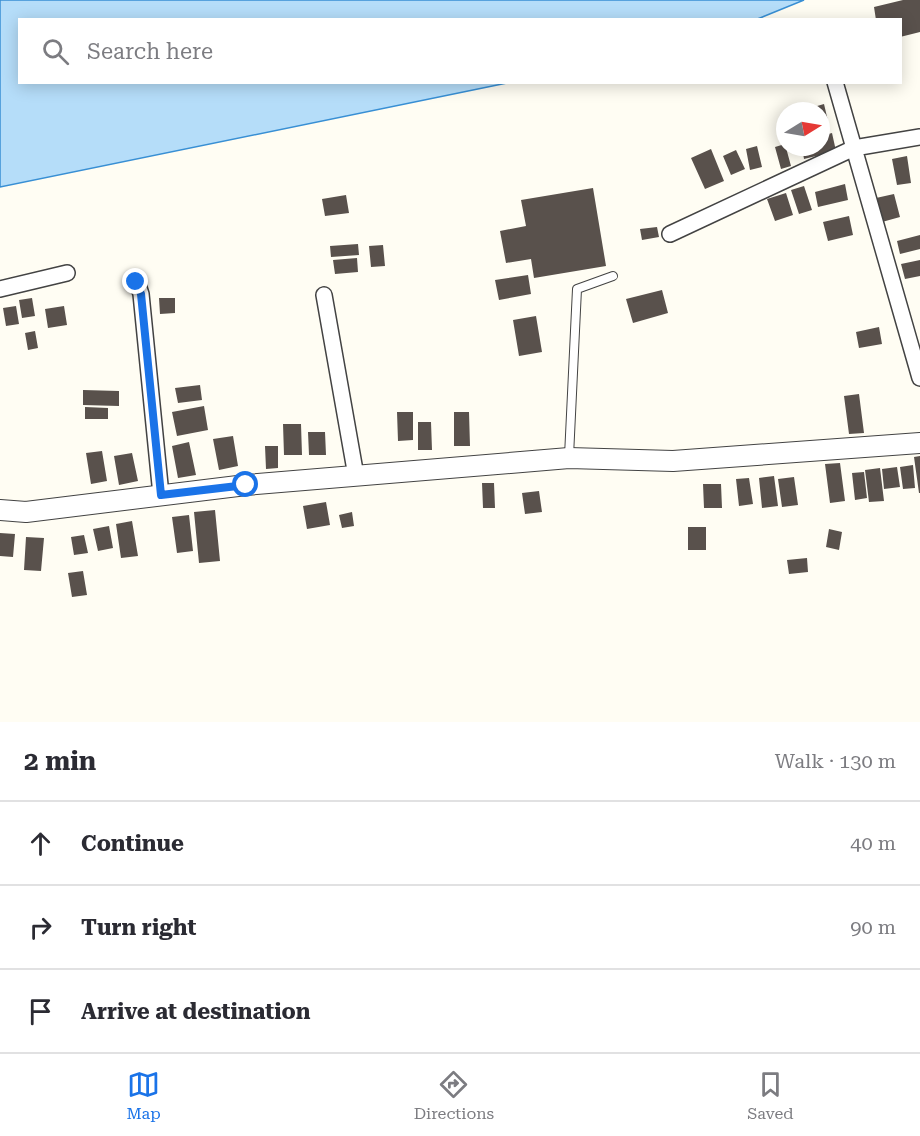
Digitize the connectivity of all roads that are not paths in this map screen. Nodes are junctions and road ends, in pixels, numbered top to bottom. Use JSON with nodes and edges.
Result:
{"nodes":[{"id":1,"x":836,"y":84,"type":"edge"},
{"id":2,"x":920,"y":137,"type":"edge"},
{"id":3,"x":854,"y":148,"type":"junction"},
{"id":4,"x":670,"y":234,"type":"dead end"},
{"id":5,"x":67,"y":273,"type":"dead end"},
{"id":6,"x":613,"y":276,"type":"dead end"},
{"id":7,"x":136,"y":282,"type":"dead end"},
{"id":8,"x":0,"y":289,"type":"edge"},
{"id":9,"x":324,"y":295,"type":"dead end"},
{"id":10,"x":920,"y":378,"type":"edge"},
{"id":11,"x":920,"y":443,"type":"edge"},
{"id":12,"x":569,"y":458,"type":"junction"},
{"id":13,"x":356,"y":476,"type":"junction"},
{"id":14,"x":161,"y":495,"type":"junction"},
{"id":15,"x":0,"y":510,"type":"edge"}],
"edges":[{"from":1,"to":3,"type":"street"},
{"from":2,"to":3,"type":"street"},
{"from":3,"to":4,"type":"street"},
{"from":3,"to":10,"type":"street"},
{"from":5,"to":8,"type":"street"},
{"from":6,"to":12,"type":"lane"},
{"from":7,"to":14,"type":"street"},
{"from":9,"to":13,"type":"street"},
{"from":11,"to":12,"type":"street"},
{"from":12,"to":13,"type":"street"},
{"from":13,"to":14,"type":"street"},
{"from":14,"to":15,"type":"street"}]}
